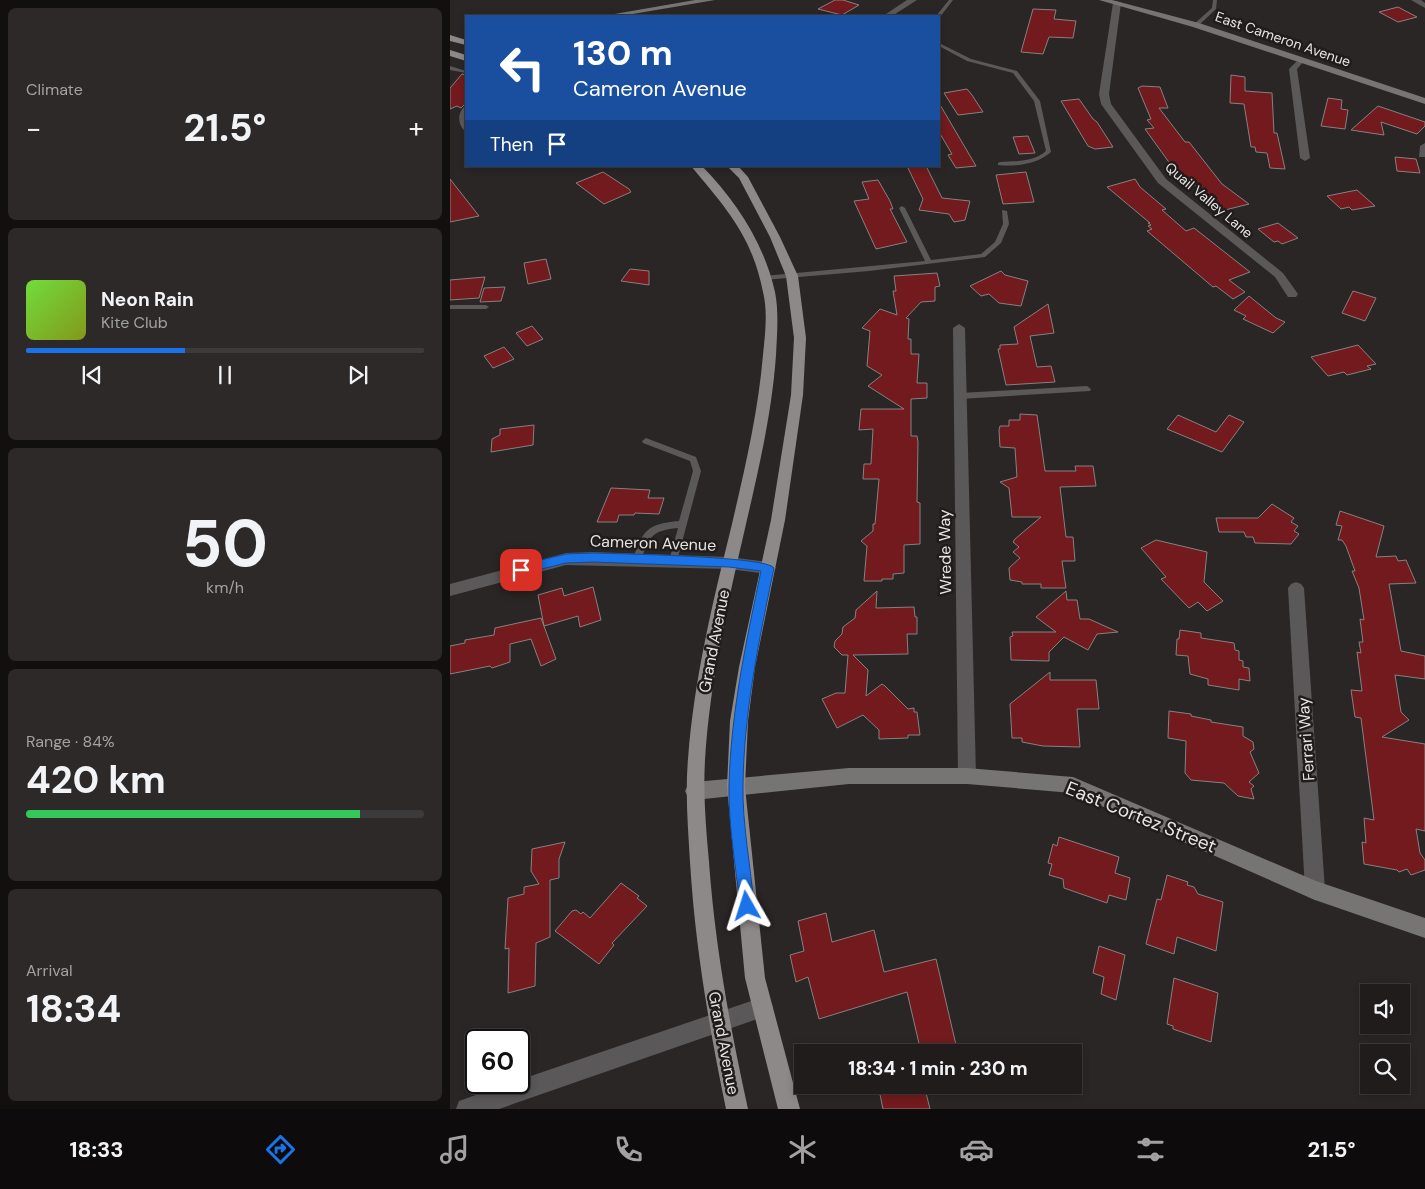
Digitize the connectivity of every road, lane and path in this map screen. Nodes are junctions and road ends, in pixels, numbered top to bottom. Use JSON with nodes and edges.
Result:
{"nodes":[{"id":1,"x":711,"y":0,"type":"edge"},
{"id":2,"x":913,"y":0,"type":"edge"},
{"id":3,"x":951,"y":0,"type":"edge"},
{"id":4,"x":1103,"y":0,"type":"edge"},
{"id":5,"x":1215,"y":0,"type":"edge"},
{"id":6,"x":1414,"y":0,"type":"edge"},
{"id":7,"x":1117,"y":3,"type":"junction"},
{"id":8,"x":1425,"y":6,"type":"edge"},
{"id":9,"x":614,"y":15,"type":"edge"},
{"id":10,"x":889,"y":15,"type":"edge"},
{"id":11,"x":939,"y":15,"type":"edge"},
{"id":12,"x":1196,"y":24,"type":"junction"},
{"id":13,"x":450,"y":38,"type":"edge"},
{"id":14,"x":465,"y":42,"type":"edge"},
{"id":15,"x":940,"y":45,"type":"edge"},
{"id":16,"x":450,"y":53,"type":"edge"},
{"id":17,"x":465,"y":57,"type":"edge"},
{"id":18,"x":1301,"y":60,"type":"junction"},
{"id":19,"x":450,"y":68,"type":"edge"},
{"id":20,"x":465,"y":72,"type":"edge"},
{"id":21,"x":1425,"y":101,"type":"edge"},
{"id":22,"x":465,"y":109,"type":"edge"},
{"id":23,"x":465,"y":129,"type":"edge"},
{"id":24,"x":1305,"y":158,"type":"dead end"},
{"id":25,"x":1000,"y":164,"type":"dead end"},
{"id":26,"x":697,"y":167,"type":"edge"},
{"id":27,"x":733,"y":167,"type":"edge"},
{"id":28,"x":902,"y":208,"type":"dead end"},
{"id":29,"x":1004,"y":211,"type":"dead end"},
{"id":30,"x":929,"y":262,"type":"junction"},
{"id":31,"x":792,"y":276,"type":"junction"},
{"id":32,"x":764,"y":278,"type":"junction"},
{"id":33,"x":1292,"y":294,"type":"dead end"},
{"id":34,"x":486,"y":307,"type":"dead end"},
{"id":35,"x":450,"y":308,"type":"edge"},
{"id":36,"x":959,"y":328,"type":"dead end"},
{"id":37,"x":1088,"y":389,"type":"dead end"},
{"id":38,"x":960,"y":396,"type":"junction"},
{"id":39,"x":646,"y":441,"type":"dead end"},
{"id":40,"x":683,"y":524,"type":"junction"},
{"id":41,"x":637,"y":559,"type":"junction"},
{"id":42,"x":673,"y":561,"type":"junction"},
{"id":43,"x":729,"y":563,"type":"junction"},
{"id":44,"x":768,"y":568,"type":"junction"},
{"id":45,"x":1296,"y":588,"type":"dead end"},
{"id":46,"x":450,"y":590,"type":"edge"},
{"id":47,"x":966,"y":776,"type":"junction"},
{"id":48,"x":736,"y":787,"type":"junction"},
{"id":49,"x":694,"y":791,"type":"junction"},
{"id":50,"x":1315,"y":890,"type":"junction"},
{"id":51,"x":1425,"y":928,"type":"edge"},
{"id":52,"x":763,"y":1007,"type":"junction"},
{"id":53,"x":718,"y":1024,"type":"junction"},
{"id":54,"x":467,"y":1109,"type":"edge"},
{"id":55,"x":738,"y":1109,"type":"edge"},
{"id":56,"x":790,"y":1109,"type":"edge"}],
"edges":[{"from":1,"to":9,"type":"main road"},
{"from":2,"to":10,"type":"street"},
{"from":3,"to":11,"type":"lane"},
{"from":4,"to":7,"type":"main road","name":"East Cameron Avenue"},
{"from":5,"to":12,"type":"lane"},
{"from":6,"to":8,"type":"street"},
{"from":7,"to":12,"type":"main road","name":"East Cameron Avenue"},
{"from":7,"to":33,"type":"street","name":"Quail Valley Lane"},
{"from":12,"to":18,"type":"main road","name":"East Cameron Avenue"},
{"from":13,"to":14,"type":"main road"},
{"from":15,"to":25,"type":"lane"},
{"from":16,"to":17,"type":"main road"},
{"from":18,"to":21,"type":"main road","name":"East Cameron Avenue"},
{"from":18,"to":24,"type":"street"},
{"from":19,"to":20,"type":"lane"},
{"from":22,"to":23,"type":"lane"},
{"from":26,"to":32,"type":"main road","name":"Grand Avenue"},
{"from":27,"to":31,"type":"main road"},
{"from":28,"to":30,"type":"lane"},
{"from":29,"to":30,"type":"lane"},
{"from":30,"to":31,"type":"lane"},
{"from":31,"to":32,"type":"lane"},
{"from":31,"to":44,"type":"main road"},
{"from":32,"to":43,"type":"main road","name":"Grand Avenue"},
{"from":34,"to":35,"type":"lane"},
{"from":36,"to":38,"type":"street","name":"Wrede Way"},
{"from":37,"to":38,"type":"lane"},
{"from":38,"to":47,"type":"street","name":"Wrede Way"},
{"from":39,"to":40,"type":"lane"},
{"from":40,"to":41,"type":"lane"},
{"from":40,"to":42,"type":"lane"},
{"from":41,"to":42,"type":"street","name":"Cameron Avenue"},
{"from":41,"to":46,"type":"street","name":"Cameron Avenue"},
{"from":42,"to":43,"type":"street","name":"Cameron Avenue"},
{"from":43,"to":44,"type":"street","name":"Cameron Avenue"},
{"from":43,"to":49,"type":"main road","name":"Grand Avenue"},
{"from":44,"to":48,"type":"main road"},
{"from":45,"to":50,"type":"street","name":"Ferrari Way"},
{"from":47,"to":48,"type":"main road","name":"East Cortez Street"},
{"from":47,"to":50,"type":"main road","name":"East Cortez Street"},
{"from":48,"to":49,"type":"main road","name":"East Cortez Street"},
{"from":48,"to":52,"type":"main road"},
{"from":49,"to":53,"type":"main road","name":"Grand Avenue"},
{"from":50,"to":51,"type":"main road","name":"East Cortez Street"},
{"from":52,"to":53,"type":"street"},
{"from":52,"to":56,"type":"main road"},
{"from":53,"to":54,"type":"street"},
{"from":53,"to":55,"type":"main road","name":"Grand Avenue"}]}
